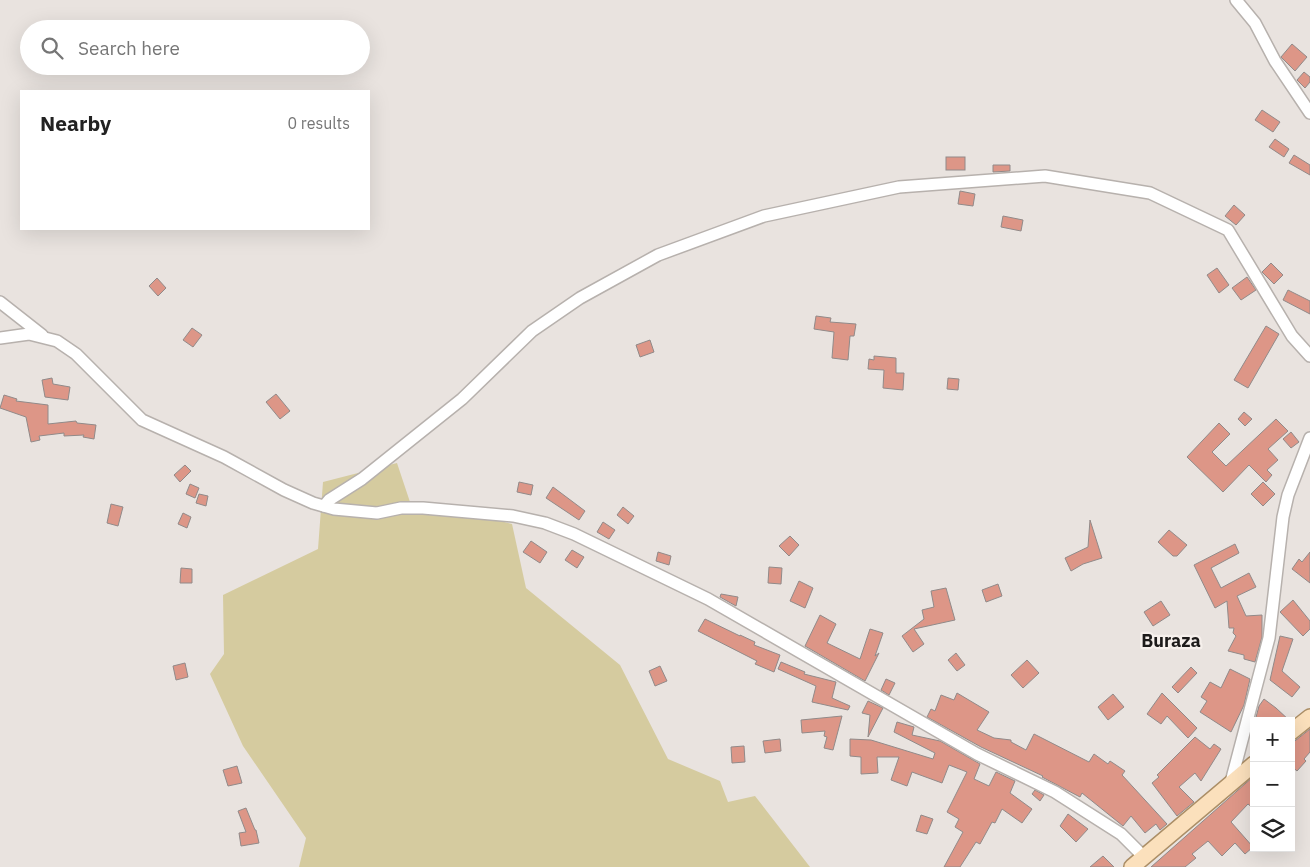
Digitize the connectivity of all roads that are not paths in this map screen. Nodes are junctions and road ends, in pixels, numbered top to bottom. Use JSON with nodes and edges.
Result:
{"nodes":[{"id":1,"x":1236,"y":0,"type":"edge"},
{"id":2,"x":1310,"y":113,"type":"edge"},
{"id":3,"x":0,"y":302,"type":"edge"},
{"id":4,"x":44,"y":336,"type":"junction"},
{"id":5,"x":0,"y":338,"type":"edge"},
{"id":6,"x":1310,"y":356,"type":"edge"},
{"id":7,"x":1310,"y":438,"type":"edge"},
{"id":8,"x":324,"y":506,"type":"junction"},
{"id":9,"x":1310,"y":717,"type":"edge"},
{"id":10,"x":1295,"y":729,"type":"edge"},
{"id":11,"x":1250,"y":767,"type":"edge"},
{"id":12,"x":1231,"y":782,"type":"junction"},
{"id":13,"x":1144,"y":857,"type":"junction"},
{"id":14,"x":1132,"y":867,"type":"edge"}],
"edges":[{"from":1,"to":2,"type":"street"},
{"from":3,"to":4,"type":"street"},
{"from":4,"to":5,"type":"street"},
{"from":4,"to":8,"type":"street"},
{"from":6,"to":8,"type":"street"},
{"from":7,"to":12,"type":"street"},
{"from":8,"to":13,"type":"street"},
{"from":9,"to":10,"type":"main road"},
{"from":11,"to":12,"type":"main road"},
{"from":12,"to":13,"type":"main road"},
{"from":13,"to":14,"type":"main road"}]}
